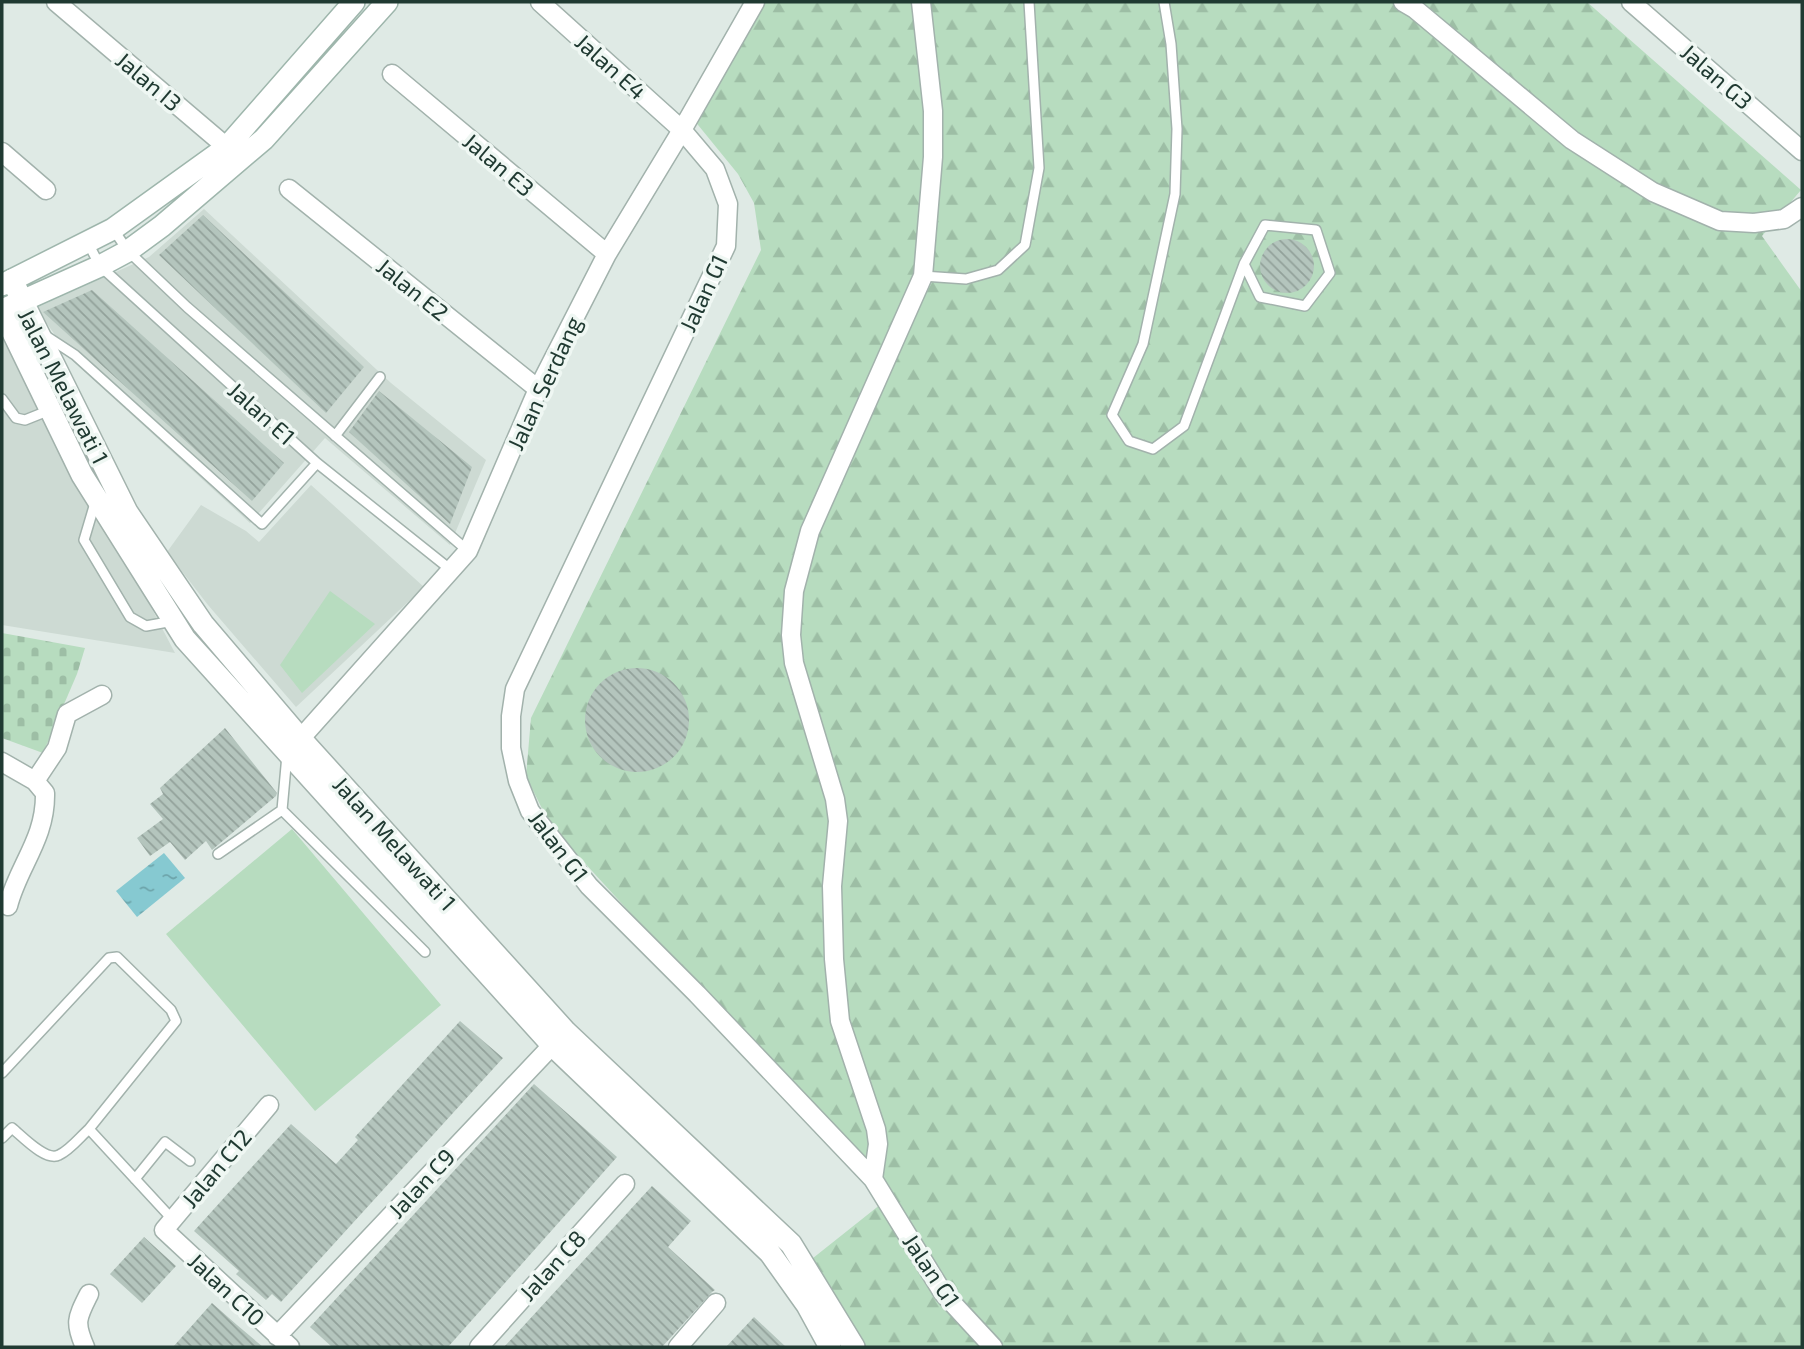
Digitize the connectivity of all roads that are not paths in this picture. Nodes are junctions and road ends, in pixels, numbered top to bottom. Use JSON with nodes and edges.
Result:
{"nodes":[{"id":1,"x":56,"y":2,"type":"edge"},
{"id":2,"x":354,"y":2,"type":"edge"},
{"id":3,"x":387,"y":2,"type":"edge"},
{"id":4,"x":540,"y":2,"type":"edge"},
{"id":5,"x":755,"y":2,"type":"edge"},
{"id":6,"x":921,"y":2,"type":"edge"},
{"id":7,"x":1029,"y":2,"type":"edge"},
{"id":8,"x":1164,"y":2,"type":"edge"},
{"id":9,"x":1403,"y":2,"type":"edge"},
{"id":10,"x":1631,"y":2,"type":"edge"},
{"id":11,"x":392,"y":74,"type":"dead end"},
{"id":12,"x":682,"y":130,"type":"junction"},
{"id":13,"x":1802,"y":151,"type":"edge"},
{"id":14,"x":2,"y":152,"type":"edge"},
{"id":15,"x":234,"y":153,"type":"junction"},
{"id":16,"x":289,"y":189,"type":"dead end"},
{"id":17,"x":46,"y":190,"type":"dead end"},
{"id":18,"x":1802,"y":207,"type":"edge"},
{"id":19,"x":113,"y":229,"type":"junction"},
{"id":20,"x":88,"y":243,"type":"junction"},
{"id":21,"x":128,"y":251,"type":"junction"},
{"id":22,"x":607,"y":254,"type":"junction"},
{"id":23,"x":1244,"y":264,"type":"junction"},
{"id":24,"x":100,"y":266,"type":"junction"},
{"id":25,"x":923,"y":276,"type":"junction"},
{"id":26,"x":7,"y":283,"type":"edge"},
{"id":27,"x":8,"y":307,"type":"edge"},
{"id":28,"x":36,"y":329,"type":"junction"},
{"id":29,"x":380,"y":377,"type":"dead end"},
{"id":30,"x":538,"y":389,"type":"junction"},
{"id":31,"x":2,"y":399,"type":"edge"},
{"id":32,"x":50,"y":410,"type":"junction"},
{"id":33,"x":335,"y":436,"type":"junction"},
{"id":34,"x":317,"y":463,"type":"junction"},
{"id":35,"x":96,"y":498,"type":"junction"},
{"id":36,"x":468,"y":551,"type":"junction"},
{"id":37,"x":451,"y":570,"type":"junction"},
{"id":38,"x":173,"y":621,"type":"junction"},
{"id":39,"x":102,"y":695,"type":"dead end"},
{"id":40,"x":294,"y":746,"type":"junction"},
{"id":41,"x":2,"y":762,"type":"edge"},
{"id":42,"x":40,"y":787,"type":"junction"},
{"id":43,"x":282,"y":810,"type":"junction"},
{"id":44,"x":218,"y":854,"type":"dead end"},
{"id":45,"x":8,"y":906,"type":"dead end"},
{"id":46,"x":425,"y":952,"type":"dead end"},
{"id":47,"x":559,"y":1039,"type":"junction"},
{"id":48,"x":2,"y":1073,"type":"edge"},
{"id":49,"x":269,"y":1105,"type":"dead end"},
{"id":50,"x":89,"y":1129,"type":"junction"},
{"id":51,"x":2,"y":1138,"type":"edge"},
{"id":52,"x":190,"y":1161,"type":"dead end"},
{"id":53,"x":135,"y":1179,"type":"junction"},
{"id":54,"x":873,"y":1179,"type":"junction"},
{"id":55,"x":625,"y":1184,"type":"dead end"},
{"id":56,"x":168,"y":1225,"type":"junction"},
{"id":57,"x":89,"y":1294,"type":"dead end"},
{"id":58,"x":716,"y":1303,"type":"dead end"},
{"id":59,"x":283,"y":1341,"type":"edge"},
{"id":60,"x":85,"y":1347,"type":"edge"},
{"id":61,"x":479,"y":1347,"type":"edge"},
{"id":62,"x":678,"y":1347,"type":"edge"},
{"id":63,"x":830,"y":1347,"type":"edge"},
{"id":64,"x":854,"y":1347,"type":"edge"},
{"id":65,"x":993,"y":1347,"type":"edge"}],
"edges":[{"from":1,"to":15,"type":"street","name":"Jalan I3"},
{"from":2,"to":15,"type":"street"},
{"from":3,"to":15,"type":"street"},
{"from":4,"to":12,"type":"street","name":"Jalan E4"},
{"from":5,"to":12,"type":"street","name":"Jalan Serdang"},
{"from":6,"to":25,"type":"street"},
{"from":7,"to":25,"type":"lane"},
{"from":8,"to":23,"type":"lane"},
{"from":9,"to":18,"type":"street"},
{"from":10,"to":13,"type":"street","name":"Jalan G3"},
{"from":11,"to":22,"type":"street","name":"Jalan E3"},
{"from":12,"to":22,"type":"street","name":"Jalan Serdang"},
{"from":12,"to":54,"type":"street","name":"Jalan G1"},
{"from":14,"to":17,"type":"street"},
{"from":15,"to":19,"type":"street"},
{"from":15,"to":21,"type":"street"},
{"from":16,"to":30,"type":"street","name":"Jalan E2"},
{"from":19,"to":20,"type":"street"},
{"from":19,"to":21,"type":"lane","name":"Jalan E1"},
{"from":20,"to":24,"type":"lane","name":"Jalan E1"},
{"from":20,"to":26,"type":"street"},
{"from":21,"to":24,"type":"street"},
{"from":21,"to":33,"type":"lane","name":"Jalan E1"},
{"from":22,"to":30,"type":"street","name":"Jalan Serdang"},
{"from":23,"to":23,"type":"lane"},
{"from":24,"to":27,"type":"street"},
{"from":24,"to":34,"type":"lane","name":"Jalan E1"},
{"from":25,"to":54,"type":"street"},
{"from":26,"to":27,"type":"street","name":"Jalan Melawati 1"},
{"from":27,"to":28,"type":"street","name":"Jalan Melawati 1"},
{"from":27,"to":32,"type":"street","name":"Jalan Melawati 1"},
{"from":28,"to":34,"type":"lane"},
{"from":28,"to":40,"type":"street","name":"Jalan Melawati 1"},
{"from":29,"to":33,"type":"lane"},
{"from":30,"to":36,"type":"street","name":"Jalan Serdang"},
{"from":31,"to":32,"type":"lane"},
{"from":32,"to":35,"type":"street","name":"Jalan Melawati 1"},
{"from":33,"to":36,"type":"lane","name":"Jalan E1"},
{"from":34,"to":37,"type":"lane","name":"Jalan E1"},
{"from":35,"to":38,"type":"street","name":"Jalan Melawati 1"},
{"from":35,"to":38,"type":"lane"},
{"from":36,"to":37,"type":"street","name":"Jalan Serdang"},
{"from":37,"to":40,"type":"street","name":"Jalan Serdang"},
{"from":38,"to":40,"type":"street","name":"Jalan Melawati 1"},
{"from":39,"to":42,"type":"street"},
{"from":40,"to":43,"type":"lane"},
{"from":40,"to":47,"type":"street","name":"Jalan Melawati 1"},
{"from":41,"to":42,"type":"street"},
{"from":42,"to":45,"type":"street"},
{"from":43,"to":44,"type":"lane"},
{"from":43,"to":46,"type":"lane"},
{"from":47,"to":59,"type":"street","name":"Jalan C9"},
{"from":47,"to":63,"type":"street","name":"Jalan Melawati 1"},
{"from":47,"to":64,"type":"street","name":"Jalan Melawati 1"},
{"from":48,"to":50,"type":"lane"},
{"from":49,"to":56,"type":"street","name":"Jalan C12"},
{"from":50,"to":51,"type":"lane"},
{"from":50,"to":53,"type":"lane"},
{"from":52,"to":53,"type":"lane"},
{"from":53,"to":56,"type":"lane"},
{"from":54,"to":65,"type":"street","name":"Jalan G1"},
{"from":55,"to":61,"type":"street","name":"Jalan C8"},
{"from":56,"to":59,"type":"street","name":"Jalan C10"},
{"from":57,"to":60,"type":"street"},
{"from":58,"to":62,"type":"street"}]}
